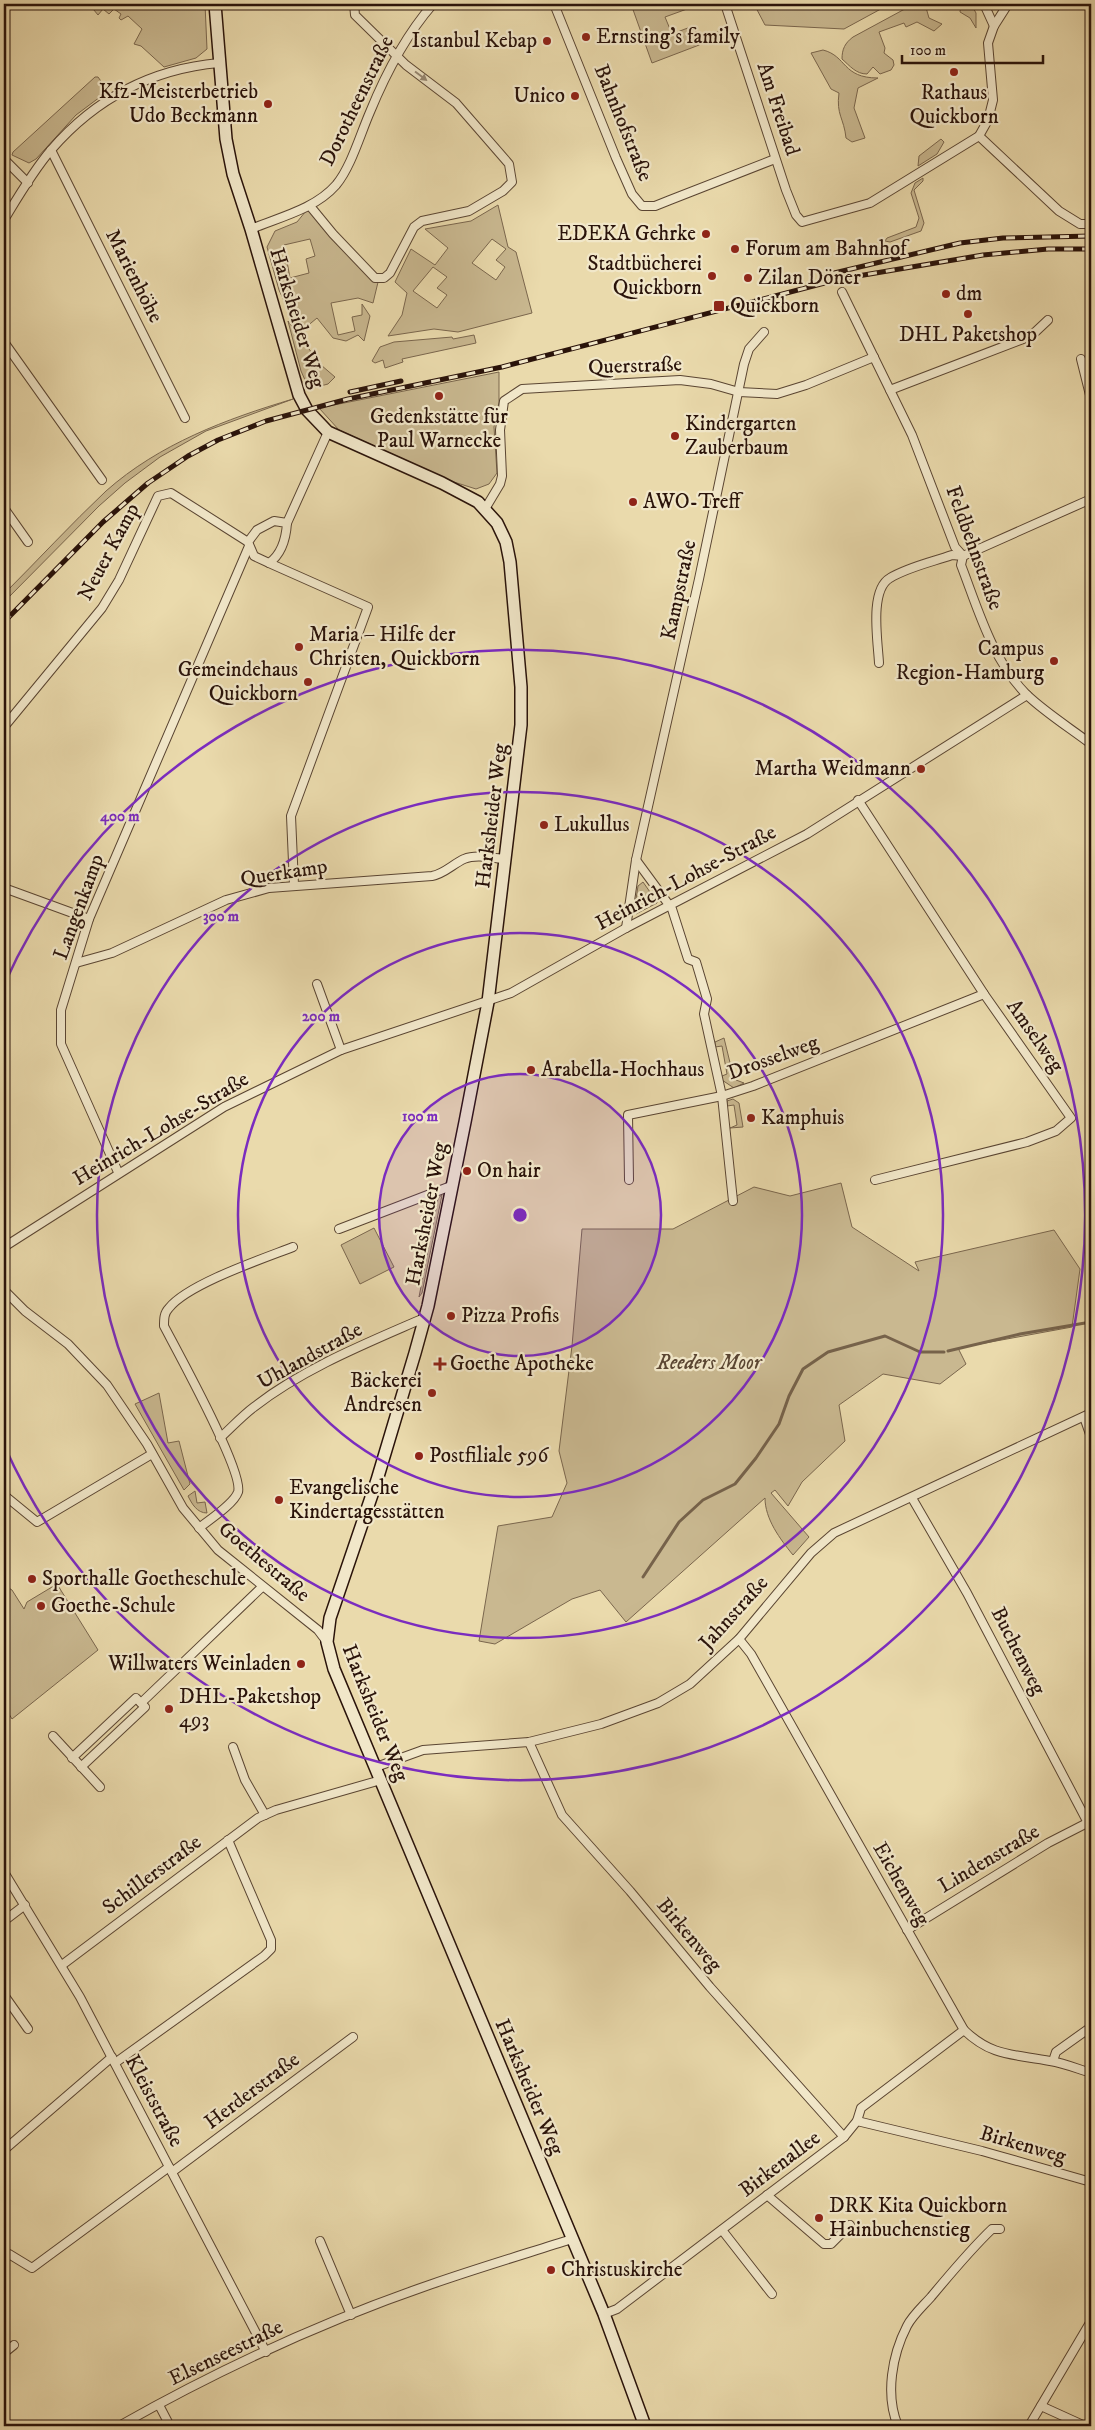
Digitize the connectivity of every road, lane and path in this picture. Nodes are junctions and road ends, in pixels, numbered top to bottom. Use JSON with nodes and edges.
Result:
{"nodes":[{"id":1,"x":215,"y":4,"type":"edge"},
{"id":2,"x":354,"y":4,"type":"edge"},
{"id":3,"x":432,"y":4,"type":"edge"},
{"id":4,"x":554,"y":4,"type":"edge"},
{"id":5,"x":726,"y":4,"type":"edge"},
{"id":6,"x":984,"y":4,"type":"edge"},
{"id":7,"x":1008,"y":4,"type":"edge"},
{"id":8,"x":994,"y":26,"type":"junction"},
{"id":9,"x":396,"y":55,"type":"junction"},
{"id":10,"x":219,"y":63,"type":"junction"},
{"id":11,"x":979,"y":136,"type":"junction"},
{"id":12,"x":51,"y":150,"type":"junction"},
{"id":13,"x":4,"y":159,"type":"edge"},
{"id":14,"x":775,"y":159,"type":"junction"},
{"id":15,"x":28,"y":183,"type":"junction"},
{"id":16,"x":310,"y":206,"type":"junction"},
{"id":17,"x":4,"y":220,"type":"edge"},
{"id":18,"x":1091,"y":224,"type":"edge"},
{"id":19,"x":251,"y":229,"type":"junction"},
{"id":20,"x":842,"y":292,"type":"dead end"},
{"id":21,"x":1048,"y":320,"type":"dead end"},
{"id":22,"x":764,"y":332,"type":"dead end"},
{"id":23,"x":4,"y":342,"type":"edge"},
{"id":24,"x":874,"y":357,"type":"junction"},
{"id":25,"x":1081,"y":359,"type":"dead end"},
{"id":26,"x":890,"y":390,"type":"junction"},
{"id":27,"x":739,"y":392,"type":"junction"},
{"id":28,"x":1091,"y":399,"type":"edge"},
{"id":29,"x":185,"y":418,"type":"dead end"},
{"id":30,"x":328,"y":432,"type":"junction"},
{"id":31,"x":102,"y":480,"type":"dead end"},
{"id":32,"x":1091,"y":499,"type":"edge"},
{"id":33,"x":4,"y":508,"type":"edge"},
{"id":34,"x":486,"y":509,"type":"junction"},
{"id":35,"x":288,"y":523,"type":"junction"},
{"id":36,"x":28,"y":542,"type":"dead end"},
{"id":37,"x":248,"y":544,"type":"junction"},
{"id":38,"x":962,"y":556,"type":"junction"},
{"id":39,"x":269,"y":563,"type":"junction"},
{"id":40,"x":879,"y":663,"type":"dead end"},
{"id":41,"x":1027,"y":695,"type":"junction"},
{"id":42,"x":4,"y":727,"type":"edge"},
{"id":43,"x":1091,"y":744,"type":"edge"},
{"id":44,"x":858,"y":800,"type":"junction"},
{"id":45,"x":505,"y":859,"type":"junction"},
{"id":46,"x":636,"y":860,"type":"junction"},
{"id":47,"x":294,"y":885,"type":"junction"},
{"id":48,"x":4,"y":888,"type":"edge"},
{"id":49,"x":668,"y":906,"type":"junction"},
{"id":50,"x":89,"y":919,"type":"junction"},
{"id":51,"x":626,"y":928,"type":"junction"},
{"id":52,"x":76,"y":963,"type":"junction"},
{"id":53,"x":317,"y":984,"type":"dead end"},
{"id":54,"x":984,"y":994,"type":"junction"},
{"id":55,"x":488,"y":1002,"type":"junction"},
{"id":56,"x":341,"y":1050,"type":"junction"},
{"id":57,"x":722,"y":1096,"type":"junction"},
{"id":58,"x":118,"y":1172,"type":"junction"},
{"id":59,"x":628,"y":1180,"type":"dead end"},
{"id":60,"x":875,"y":1180,"type":"dead end"},
{"id":61,"x":451,"y":1186,"type":"junction"},
{"id":62,"x":734,"y":1201,"type":"dead end"},
{"id":63,"x":338,"y":1229,"type":"dead end"},
{"id":64,"x":4,"y":1247,"type":"edge"},
{"id":65,"x":292,"y":1247,"type":"dead end"},
{"id":66,"x":4,"y":1290,"type":"edge"},
{"id":67,"x":424,"y":1318,"type":"junction"},
{"id":68,"x":1088,"y":1415,"type":"edge"},
{"id":69,"x":1091,"y":1437,"type":"edge"},
{"id":70,"x":220,"y":1438,"type":"junction"},
{"id":71,"x":152,"y":1454,"type":"junction"},
{"id":72,"x":4,"y":1495,"type":"edge"},
{"id":73,"x":912,"y":1498,"type":"junction"},
{"id":74,"x":199,"y":1528,"type":"junction"},
{"id":75,"x":262,"y":1587,"type":"junction"},
{"id":76,"x":739,"y":1638,"type":"junction"},
{"id":77,"x":326,"y":1642,"type":"junction"},
{"id":78,"x":141,"y":1703,"type":"junction"},
{"id":79,"x":52,"y":1736,"type":"dead end"},
{"id":80,"x":529,"y":1742,"type":"junction"},
{"id":81,"x":233,"y":1747,"type":"dead end"},
{"id":82,"x":72,"y":1758,"type":"junction"},
{"id":83,"x":81,"y":1767,"type":"junction"},
{"id":84,"x":376,"y":1767,"type":"junction"},
{"id":85,"x":381,"y":1780,"type":"junction"},
{"id":86,"x":100,"y":1787,"type":"dead end"},
{"id":87,"x":265,"y":1815,"type":"junction"},
{"id":88,"x":1090,"y":1822,"type":"edge"},
{"id":89,"x":228,"y":1840,"type":"junction"},
{"id":90,"x":4,"y":1872,"type":"edge"},
{"id":91,"x":25,"y":1905,"type":"junction"},
{"id":92,"x":4,"y":1920,"type":"edge"},
{"id":93,"x":907,"y":1930,"type":"junction"},
{"id":94,"x":62,"y":1965,"type":"junction"},
{"id":95,"x":4,"y":1995,"type":"edge"},
{"id":96,"x":1091,"y":2027,"type":"edge"},
{"id":97,"x":28,"y":2029,"type":"dead end"},
{"id":98,"x":964,"y":2030,"type":"junction"},
{"id":99,"x":352,"y":2037,"type":"dead end"},
{"id":100,"x":113,"y":2060,"type":"junction"},
{"id":101,"x":1053,"y":2061,"type":"junction"},
{"id":102,"x":1091,"y":2073,"type":"edge"},
{"id":103,"x":858,"y":2121,"type":"junction"},
{"id":104,"x":844,"y":2137,"type":"junction"},
{"id":105,"x":4,"y":2150,"type":"edge"},
{"id":106,"x":170,"y":2170,"type":"junction"},
{"id":107,"x":1091,"y":2182,"type":"edge"},
{"id":108,"x":767,"y":2195,"type":"junction"},
{"id":109,"x":850,"y":2225,"type":"dead end"},
{"id":110,"x":1000,"y":2229,"type":"dead end"},
{"id":111,"x":722,"y":2230,"type":"junction"},
{"id":112,"x":572,"y":2239,"type":"junction"},
{"id":113,"x":320,"y":2241,"type":"dead end"},
{"id":114,"x":4,"y":2257,"type":"edge"},
{"id":115,"x":772,"y":2294,"type":"dead end"},
{"id":116,"x":604,"y":2314,"type":"junction"},
{"id":117,"x":351,"y":2315,"type":"junction"},
{"id":118,"x":1091,"y":2320,"type":"edge"},
{"id":119,"x":14,"y":2345,"type":"dead end"},
{"id":120,"x":266,"y":2352,"type":"junction"},
{"id":121,"x":4,"y":2353,"type":"edge"},
{"id":122,"x":159,"y":2405,"type":"junction"},
{"id":123,"x":1041,"y":2406,"type":"junction"},
{"id":124,"x":118,"y":2426,"type":"edge"},
{"id":125,"x":170,"y":2426,"type":"edge"},
{"id":126,"x":644,"y":2426,"type":"edge"},
{"id":127,"x":898,"y":2426,"type":"edge"},
{"id":128,"x":1029,"y":2426,"type":"edge"},
{"id":129,"x":1085,"y":2426,"type":"edge"}],
"edges":[{"from":1,"to":10,"type":"main road","name":"Harksheider Weg"},
{"from":2,"to":9,"type":"street"},
{"from":3,"to":9,"type":"street","name":"Dorotheenstraße"},
{"from":4,"to":14,"type":"street","name":"Bahnhofstraße"},
{"from":5,"to":14,"type":"street","name":"Am Freibad"},
{"from":6,"to":8,"type":"street"},
{"from":7,"to":8,"type":"street"},
{"from":8,"to":11,"type":"street"},
{"from":9,"to":16,"type":"street","name":"Dorotheenstraße"},
{"from":9,"to":16,"type":"street","one_way":true},
{"from":10,"to":12,"type":"street"},
{"from":10,"to":19,"type":"main road","name":"Harksheider Weg"},
{"from":11,"to":14,"type":"street","name":"Am Freibad"},
{"from":11,"to":18,"type":"street"},
{"from":12,"to":15,"type":"street"},
{"from":12,"to":29,"type":"street","name":"Marienhöhe"},
{"from":13,"to":15,"type":"street"},
{"from":15,"to":17,"type":"street"},
{"from":16,"to":19,"type":"street","name":"Dorotheenstraße"},
{"from":19,"to":30,"type":"main road","name":"Harksheider Weg"},
{"from":20,"to":24,"type":"street","name":"Feldbehnstraße"},
{"from":21,"to":26,"type":"street"},
{"from":22,"to":27,"type":"street","name":"Kampstraße"},
{"from":23,"to":31,"type":"street"},
{"from":24,"to":26,"type":"street","name":"Feldbehnstraße"},
{"from":24,"to":27,"type":"street","name":"Querstraße"},
{"from":25,"to":28,"type":"street"},
{"from":26,"to":38,"type":"street","name":"Feldbehnstraße"},
{"from":27,"to":34,"type":"street","name":"Querstraße"},
{"from":27,"to":46,"type":"street","name":"Kampstraße"},
{"from":30,"to":34,"type":"main road","name":"Harksheider Weg"},
{"from":30,"to":35,"type":"street"},
{"from":32,"to":38,"type":"street"},
{"from":33,"to":36,"type":"street"},
{"from":34,"to":45,"type":"main road","name":"Harksheider Weg"},
{"from":35,"to":37,"type":"street","name":"Langenkamp"},
{"from":35,"to":39,"type":"street"},
{"from":37,"to":39,"type":"street"},
{"from":37,"to":42,"type":"street","name":"Neuer Kamp"},
{"from":37,"to":50,"type":"street","name":"Langenkamp"},
{"from":38,"to":40,"type":"street"},
{"from":38,"to":41,"type":"street","name":"Feldbehnstraße"},
{"from":39,"to":47,"type":"street"},
{"from":41,"to":43,"type":"street","name":"Feldbehnstraße"},
{"from":41,"to":44,"type":"street","name":"Heinrich-Lohse-Straße"},
{"from":44,"to":49,"type":"street","name":"Heinrich-Lohse-Straße"},
{"from":44,"to":54,"type":"street","name":"Amselweg"},
{"from":45,"to":47,"type":"street","name":"Querkamp"},
{"from":45,"to":55,"type":"main road","name":"Harksheider Weg"},
{"from":46,"to":49,"type":"street"},
{"from":46,"to":51,"type":"street","name":"Kampstraße"},
{"from":47,"to":52,"type":"street","name":"Querkamp"},
{"from":48,"to":50,"type":"street"},
{"from":49,"to":51,"type":"street","name":"Heinrich-Lohse-Straße"},
{"from":49,"to":57,"type":"street"},
{"from":50,"to":52,"type":"street","name":"Langenkamp"},
{"from":51,"to":55,"type":"street","name":"Heinrich-Lohse-Straße"},
{"from":52,"to":58,"type":"street","name":"Langenkamp"},
{"from":53,"to":56,"type":"street"},
{"from":54,"to":57,"type":"street","name":"Drosselweg"},
{"from":54,"to":60,"type":"street","name":"Amselweg"},
{"from":55,"to":56,"type":"street","name":"Heinrich-Lohse-Straße"},
{"from":55,"to":61,"type":"main road","name":"Harksheider Weg"},
{"from":56,"to":58,"type":"street","name":"Heinrich-Lohse-Straße"},
{"from":57,"to":59,"type":"street","name":"Drosselweg"},
{"from":57,"to":62,"type":"street"},
{"from":58,"to":64,"type":"street","name":"Heinrich-Lohse-Straße"},
{"from":61,"to":63,"type":"street"},
{"from":61,"to":67,"type":"main road","name":"Harksheider Weg"},
{"from":65,"to":70,"type":"street"},
{"from":66,"to":71,"type":"street","name":"Goethestraße"},
{"from":67,"to":70,"type":"street","name":"Uhlandstraße"},
{"from":67,"to":77,"type":"main road","name":"Harksheider Weg"},
{"from":68,"to":69,"type":"street"},
{"from":68,"to":73,"type":"street","name":"Jahnstraße"},
{"from":70,"to":74,"type":"street"},
{"from":71,"to":72,"type":"street"},
{"from":71,"to":74,"type":"street","name":"Goethestraße"},
{"from":73,"to":76,"type":"street","name":"Jahnstraße"},
{"from":73,"to":88,"type":"street","name":"Buchenweg"},
{"from":74,"to":75,"type":"street","name":"Goethestraße"},
{"from":75,"to":77,"type":"street","name":"Goethestraße"},
{"from":75,"to":78,"type":"street"},
{"from":76,"to":80,"type":"street","name":"Jahnstraße"},
{"from":76,"to":93,"type":"street","name":"Eichenweg"},
{"from":77,"to":84,"type":"main road","name":"Harksheider Weg"},
{"from":78,"to":82,"type":"street"},
{"from":78,"to":83,"type":"street"},
{"from":79,"to":82,"type":"street"},
{"from":80,"to":84,"type":"street","name":"Jahnstraße"},
{"from":80,"to":104,"type":"street","name":"Birkenweg"},
{"from":81,"to":87,"type":"street"},
{"from":82,"to":83,"type":"street"},
{"from":83,"to":86,"type":"street"},
{"from":84,"to":85,"type":"main road","name":"Harksheider Weg"},
{"from":85,"to":87,"type":"street","name":"Schillerstraße"},
{"from":85,"to":112,"type":"main road","name":"Harksheider Weg"},
{"from":87,"to":89,"type":"street","name":"Schillerstraße"},
{"from":88,"to":93,"type":"street","name":"Lindenstraße"},
{"from":89,"to":94,"type":"street","name":"Schillerstraße"},
{"from":89,"to":100,"type":"street"},
{"from":90,"to":91,"type":"street","name":"Kleiststraße"},
{"from":91,"to":92,"type":"street"},
{"from":91,"to":94,"type":"street","name":"Kleiststraße"},
{"from":93,"to":98,"type":"street","name":"Eichenweg"},
{"from":94,"to":100,"type":"street","name":"Kleiststraße"},
{"from":95,"to":97,"type":"street"},
{"from":96,"to":101,"type":"street"},
{"from":98,"to":101,"type":"street","name":"Eichenweg"},
{"from":98,"to":103,"type":"street","name":"Birkenallee"},
{"from":99,"to":106,"type":"street","name":"Herderstraße"},
{"from":100,"to":105,"type":"street"},
{"from":100,"to":106,"type":"street","name":"Kleiststraße"},
{"from":101,"to":102,"type":"street","name":"Eichenweg"},
{"from":103,"to":104,"type":"street","name":"Birkenallee"},
{"from":103,"to":107,"type":"street","name":"Birkenweg"},
{"from":104,"to":108,"type":"street","name":"Birkenallee"},
{"from":106,"to":114,"type":"street","name":"Herderstraße"},
{"from":106,"to":120,"type":"street","name":"Kleiststraße"},
{"from":108,"to":109,"type":"street"},
{"from":108,"to":111,"type":"street","name":"Birkenallee"},
{"from":110,"to":127,"type":"street"},
{"from":111,"to":115,"type":"street"},
{"from":111,"to":116,"type":"street","name":"Birkenallee"},
{"from":112,"to":116,"type":"main road","name":"Harksheider Weg"},
{"from":112,"to":117,"type":"street","name":"Elsenseestraße"},
{"from":113,"to":117,"type":"street"},
{"from":116,"to":126,"type":"main road","name":"Harksheider Weg"},
{"from":117,"to":120,"type":"street","name":"Elsenseestraße"},
{"from":118,"to":123,"type":"street"},
{"from":119,"to":121,"type":"street"},
{"from":120,"to":122,"type":"street","name":"Elsenseestraße"},
{"from":122,"to":124,"type":"street","name":"Elsenseestraße"},
{"from":122,"to":125,"type":"street"},
{"from":123,"to":128,"type":"street"},
{"from":123,"to":129,"type":"street"}]}
